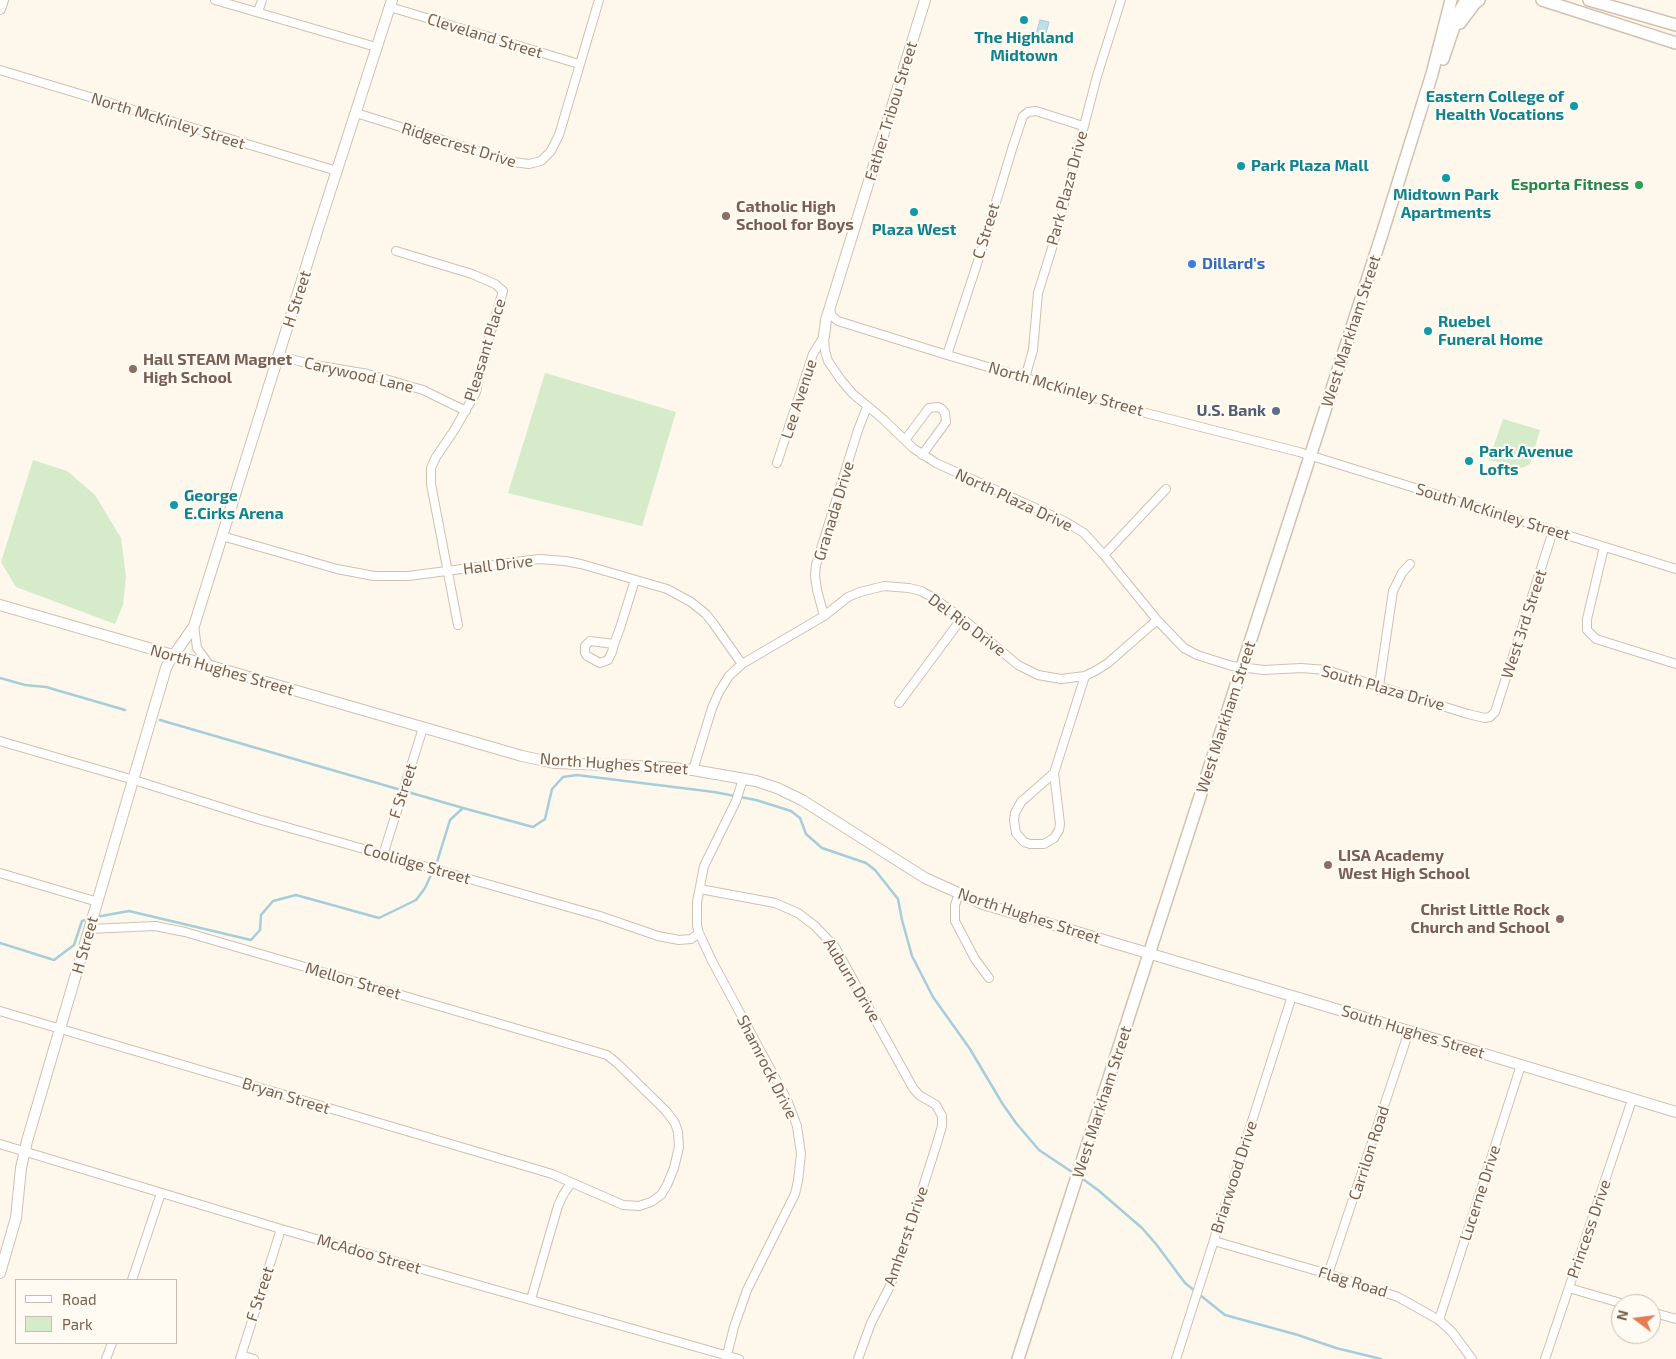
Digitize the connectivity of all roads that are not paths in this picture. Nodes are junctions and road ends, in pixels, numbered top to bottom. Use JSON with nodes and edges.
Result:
{"nodes":[{"id":1,"x":3,"y":0,"type":"edge"},
{"id":2,"x":215,"y":0,"type":"edge"},
{"id":3,"x":262,"y":0,"type":"edge"},
{"id":4,"x":599,"y":0,"type":"edge"},
{"id":5,"x":925,"y":0,"type":"edge"},
{"id":6,"x":1121,"y":0,"type":"edge"},
{"id":7,"x":1451,"y":0,"type":"edge"},
{"id":8,"x":1466,"y":0,"type":"edge"},
{"id":9,"x":1479,"y":0,"type":"edge"},
{"id":10,"x":1542,"y":0,"type":"edge"},
{"id":11,"x":1593,"y":1,"type":"edge"},
{"id":12,"x":391,"y":4,"type":"edge"},
{"id":13,"x":0,"y":10,"type":"edge"},
{"id":14,"x":258,"y":12,"type":"junction"},
{"id":15,"x":1676,"y":25,"type":"edge"},
{"id":16,"x":1451,"y":37,"type":"junction"},
{"id":17,"x":1676,"y":43,"type":"edge"},
{"id":18,"x":376,"y":47,"type":"junction"},
{"id":19,"x":580,"y":64,"type":"junction"},
{"id":20,"x":0,"y":70,"type":"edge"},
{"id":21,"x":1432,"y":74,"type":"junction"},
{"id":22,"x":356,"y":113,"type":"junction"},
{"id":23,"x":1083,"y":126,"type":"junction"},
{"id":24,"x":337,"y":171,"type":"junction"},
{"id":25,"x":396,"y":251,"type":"dead end"},
{"id":26,"x":830,"y":310,"type":"junction"},
{"id":27,"x":824,"y":336,"type":"junction"},
{"id":28,"x":947,"y":355,"type":"junction"},
{"id":29,"x":278,"y":356,"type":"junction"},
{"id":30,"x":1025,"y":378,"type":"junction"},
{"id":31,"x":867,"y":407,"type":"junction"},
{"id":32,"x":466,"y":411,"type":"junction"},
{"id":33,"x":905,"y":440,"type":"junction"},
{"id":34,"x":922,"y":455,"type":"junction"},
{"id":35,"x":1310,"y":456,"type":"junction"},
{"id":36,"x":777,"y":463,"type":"dead end"},
{"id":37,"x":1166,"y":489,"type":"dead end"},
{"id":38,"x":1554,"y":531,"type":"junction"},
{"id":39,"x":222,"y":536,"type":"junction"},
{"id":40,"x":1604,"y":547,"type":"junction"},
{"id":41,"x":1104,"y":554,"type":"junction"},
{"id":42,"x":1410,"y":564,"type":"dead end"},
{"id":43,"x":1676,"y":569,"type":"edge"},
{"id":44,"x":447,"y":571,"type":"junction"},
{"id":45,"x":635,"y":580,"type":"junction"},
{"id":46,"x":0,"y":605,"type":"edge"},
{"id":47,"x":824,"y":616,"type":"junction"},
{"id":48,"x":962,"y":618,"type":"junction"},
{"id":49,"x":1157,"y":620,"type":"junction"},
{"id":50,"x":458,"y":625,"type":"dead end"},
{"id":51,"x":194,"y":626,"type":"junction"},
{"id":52,"x":614,"y":644,"type":"dead end"},
{"id":53,"x":173,"y":656,"type":"junction"},
{"id":54,"x":742,"y":664,"type":"junction"},
{"id":55,"x":1676,"y":664,"type":"edge"},
{"id":56,"x":210,"y":666,"type":"junction"},
{"id":57,"x":1242,"y":668,"type":"junction"},
{"id":58,"x":1085,"y":676,"type":"junction"},
{"id":59,"x":1379,"y":686,"type":"junction"},
{"id":60,"x":899,"y":702,"type":"dead end"},
{"id":61,"x":1492,"y":716,"type":"joint"},
{"id":62,"x":423,"y":728,"type":"junction"},
{"id":63,"x":0,"y":741,"type":"edge"},
{"id":64,"x":693,"y":770,"type":"junction"},
{"id":65,"x":1054,"y":773,"type":"junction"},
{"id":66,"x":743,"y":779,"type":"junction"},
{"id":67,"x":134,"y":780,"type":"junction"},
{"id":68,"x":383,"y":854,"type":"junction"},
{"id":69,"x":0,"y":873,"type":"edge"},
{"id":70,"x":700,"y":889,"type":"junction"},
{"id":71,"x":959,"y":894,"type":"junction"},
{"id":72,"x":97,"y":905,"type":"junction"},
{"id":73,"x":91,"y":926,"type":"junction"},
{"id":74,"x":699,"y":933,"type":"junction"},
{"id":75,"x":1150,"y":954,"type":"junction"},
{"id":76,"x":989,"y":978,"type":"dead end"},
{"id":77,"x":1292,"y":996,"type":"junction"},
{"id":78,"x":0,"y":1011,"type":"edge"},
{"id":79,"x":60,"y":1028,"type":"junction"},
{"id":80,"x":1409,"y":1031,"type":"junction"},
{"id":81,"x":612,"y":1058,"type":"joint"},
{"id":82,"x":1521,"y":1065,"type":"junction"},
{"id":83,"x":1632,"y":1100,"type":"junction"},
{"id":84,"x":940,"y":1110,"type":"joint"},
{"id":85,"x":1676,"y":1112,"type":"edge"},
{"id":86,"x":0,"y":1144,"type":"edge"},
{"id":87,"x":25,"y":1151,"type":"junction"},
{"id":88,"x":572,"y":1183,"type":"junction"},
{"id":89,"x":161,"y":1193,"type":"junction"},
{"id":90,"x":281,"y":1230,"type":"junction"},
{"id":91,"x":1214,"y":1241,"type":"junction"},
{"id":92,"x":0,"y":1273,"type":"edge"},
{"id":93,"x":1328,"y":1274,"type":"junction"},
{"id":94,"x":132,"y":1279,"type":"edge"},
{"id":95,"x":1569,"y":1288,"type":"junction"},
{"id":96,"x":531,"y":1299,"type":"junction"},
{"id":97,"x":1611,"y":1300,"type":"edge"},
{"id":98,"x":1661,"y":1314,"type":"edge"},
{"id":99,"x":1676,"y":1318,"type":"edge"},
{"id":100,"x":1439,"y":1320,"type":"junction"},
{"id":101,"x":112,"y":1344,"type":"edge"},
{"id":102,"x":240,"y":1357,"type":"edge"},
{"id":103,"x":727,"y":1358,"type":"edge"},
{"id":104,"x":106,"y":1359,"type":"edge"},
{"id":105,"x":254,"y":1359,"type":"edge"},
{"id":106,"x":739,"y":1359,"type":"edge"},
{"id":107,"x":858,"y":1359,"type":"edge"},
{"id":108,"x":1018,"y":1359,"type":"edge"},
{"id":109,"x":1176,"y":1359,"type":"edge"},
{"id":110,"x":1472,"y":1359,"type":"edge"},
{"id":111,"x":1545,"y":1359,"type":"edge"}],
"edges":[{"from":1,"to":13,"type":"street"},
{"from":2,"to":14,"type":"street"},
{"from":3,"to":14,"type":"street"},
{"from":4,"to":19,"type":"street","name":"Ridgecrest Drive"},
{"from":5,"to":26,"type":"street","name":"Father Tribou Street"},
{"from":6,"to":23,"type":"street","name":"Park Plaza Drive"},
{"from":7,"to":21,"type":"main road","name":"West Markham Street"},
{"from":8,"to":16,"type":"main road","name":"West Markham Street"},
{"from":9,"to":16,"type":"main road"},
{"from":10,"to":17,"type":"main road"},
{"from":11,"to":15,"type":"main road"},
{"from":12,"to":18,"type":"street","name":"H Street"},
{"from":12,"to":19,"type":"street","name":"Cleveland Street"},
{"from":14,"to":18,"type":"street"},
{"from":16,"to":21,"type":"main road","name":"West Markham Street"},
{"from":18,"to":22,"type":"street","name":"H Street"},
{"from":19,"to":22,"type":"street","name":"Ridgecrest Drive"},
{"from":20,"to":24,"type":"street","name":"North McKinley Street"},
{"from":21,"to":35,"type":"main road","name":"West Markham Street"},
{"from":22,"to":24,"type":"street","name":"H Street"},
{"from":23,"to":28,"type":"street","name":"C Street"},
{"from":23,"to":30,"type":"street","name":"Park Plaza Drive"},
{"from":24,"to":29,"type":"street","name":"H Street"},
{"from":25,"to":32,"type":"street","name":"Pleasant Place"},
{"from":26,"to":27,"type":"street","name":"Father Tribou Street"},
{"from":26,"to":28,"type":"street","name":"North McKinley Street"},
{"from":27,"to":31,"type":"street","name":"North Plaza Drive"},
{"from":27,"to":36,"type":"street","name":"Lee Avenue"},
{"from":28,"to":30,"type":"street","name":"North McKinley Street"},
{"from":29,"to":32,"type":"street","name":"Carywood Lane"},
{"from":29,"to":39,"type":"street","name":"H Street"},
{"from":30,"to":35,"type":"street","name":"North McKinley Street"},
{"from":31,"to":33,"type":"street","name":"North Plaza Drive"},
{"from":31,"to":47,"type":"street","name":"Granada Drive"},
{"from":32,"to":44,"type":"street","name":"Pleasant Place"},
{"from":33,"to":34,"type":"street","name":"North Plaza Drive"},
{"from":33,"to":34,"type":"street"},
{"from":34,"to":41,"type":"street","name":"North Plaza Drive"},
{"from":35,"to":38,"type":"street","name":"South McKinley Street"},
{"from":35,"to":57,"type":"main road","name":"West Markham Street"},
{"from":37,"to":41,"type":"street"},
{"from":38,"to":40,"type":"street","name":"South McKinley Street"},
{"from":38,"to":61,"type":"street","name":"West 3rd Street"},
{"from":39,"to":44,"type":"street","name":"Hall Drive"},
{"from":39,"to":51,"type":"street","name":"H Street"},
{"from":40,"to":43,"type":"street","name":"South McKinley Street"},
{"from":40,"to":55,"type":"street"},
{"from":41,"to":49,"type":"street","name":"North Plaza Drive"},
{"from":42,"to":59,"type":"street"},
{"from":44,"to":45,"type":"street","name":"Hall Drive"},
{"from":44,"to":50,"type":"street","name":"Pleasant Place"},
{"from":45,"to":52,"type":"street"},
{"from":45,"to":54,"type":"street","name":"Hall Drive"},
{"from":46,"to":53,"type":"street","name":"North Hughes Street"},
{"from":47,"to":48,"type":"street","name":"Del Rio Drive"},
{"from":47,"to":54,"type":"street","name":"Del Rio Drive"},
{"from":48,"to":58,"type":"street","name":"Del Rio Drive"},
{"from":48,"to":60,"type":"street"},
{"from":49,"to":57,"type":"street","name":"North Plaza Drive"},
{"from":49,"to":58,"type":"street","name":"Del Rio Drive"},
{"from":51,"to":53,"type":"street","name":"H Street"},
{"from":51,"to":56,"type":"street","name":"H Street"},
{"from":53,"to":56,"type":"street","name":"North Hughes Street"},
{"from":53,"to":67,"type":"street","name":"H Street"},
{"from":54,"to":64,"type":"street","name":"Del Rio Drive"},
{"from":56,"to":62,"type":"street","name":"North Hughes Street"},
{"from":57,"to":59,"type":"street","name":"South Plaza Drive"},
{"from":57,"to":75,"type":"main road","name":"West Markham Street"},
{"from":58,"to":65,"type":"street"},
{"from":59,"to":61,"type":"street","name":"South Plaza Drive"},
{"from":62,"to":64,"type":"street","name":"North Hughes Street"},
{"from":62,"to":68,"type":"street","name":"F Street"},
{"from":63,"to":67,"type":"street","name":"Coolidge Street"},
{"from":64,"to":66,"type":"street","name":"North Hughes Street"},
{"from":65,"to":65,"type":"street"},
{"from":66,"to":70,"type":"street","name":"Shamrock Drive"},
{"from":66,"to":71,"type":"street","name":"North Hughes Street"},
{"from":67,"to":68,"type":"street","name":"Coolidge Street"},
{"from":67,"to":72,"type":"street","name":"H Street"},
{"from":68,"to":74,"type":"street","name":"Coolidge Street"},
{"from":69,"to":72,"type":"street"},
{"from":70,"to":74,"type":"street","name":"Shamrock Drive"},
{"from":70,"to":84,"type":"street","name":"Auburn Drive"},
{"from":71,"to":75,"type":"street","name":"North Hughes Street"},
{"from":71,"to":76,"type":"street"},
{"from":72,"to":73,"type":"street","name":"H Street"},
{"from":73,"to":79,"type":"street","name":"H Street"},
{"from":73,"to":81,"type":"street","name":"Mellon Street"},
{"from":74,"to":103,"type":"street","name":"Shamrock Drive"},
{"from":75,"to":77,"type":"street","name":"South Hughes Street"},
{"from":75,"to":108,"type":"main road","name":"West Markham Street"},
{"from":77,"to":80,"type":"street","name":"South Hughes Street"},
{"from":77,"to":91,"type":"street","name":"Briarwood Drive"},
{"from":78,"to":79,"type":"street","name":"Bryan Street"},
{"from":79,"to":87,"type":"street","name":"H Street"},
{"from":79,"to":88,"type":"street","name":"Bryan Street"},
{"from":80,"to":82,"type":"street","name":"South Hughes Street"},
{"from":80,"to":93,"type":"street","name":"Carrilon Road"},
{"from":81,"to":88,"type":"street","name":"Bryan Street"},
{"from":82,"to":83,"type":"street","name":"South Hughes Street"},
{"from":82,"to":100,"type":"street","name":"Lucerne Drive"},
{"from":83,"to":85,"type":"street","name":"South Hughes Street"},
{"from":83,"to":95,"type":"street","name":"Princess Drive"},
{"from":84,"to":107,"type":"street","name":"Amherst Drive"},
{"from":86,"to":87,"type":"street","name":"McAdoo Street"},
{"from":87,"to":89,"type":"street","name":"McAdoo Street"},
{"from":87,"to":92,"type":"street","name":"H Street"},
{"from":88,"to":96,"type":"street"},
{"from":89,"to":90,"type":"street","name":"McAdoo Street"},
{"from":89,"to":94,"type":"street"},
{"from":90,"to":96,"type":"street","name":"McAdoo Street"},
{"from":90,"to":102,"type":"street","name":"F Street"},
{"from":91,"to":93,"type":"street","name":"Flag Road"},
{"from":91,"to":109,"type":"street","name":"Briarwood Drive"},
{"from":93,"to":100,"type":"street","name":"Flag Road"},
{"from":95,"to":97,"type":"street"},
{"from":95,"to":111,"type":"street","name":"Princess Drive"},
{"from":96,"to":103,"type":"street","name":"McAdoo Street"},
{"from":98,"to":99,"type":"street"},
{"from":100,"to":110,"type":"street","name":"Flag Road"},
{"from":101,"to":104,"type":"street"},
{"from":102,"to":105,"type":"street"},
{"from":103,"to":106,"type":"street","name":"McAdoo Street"}]}
